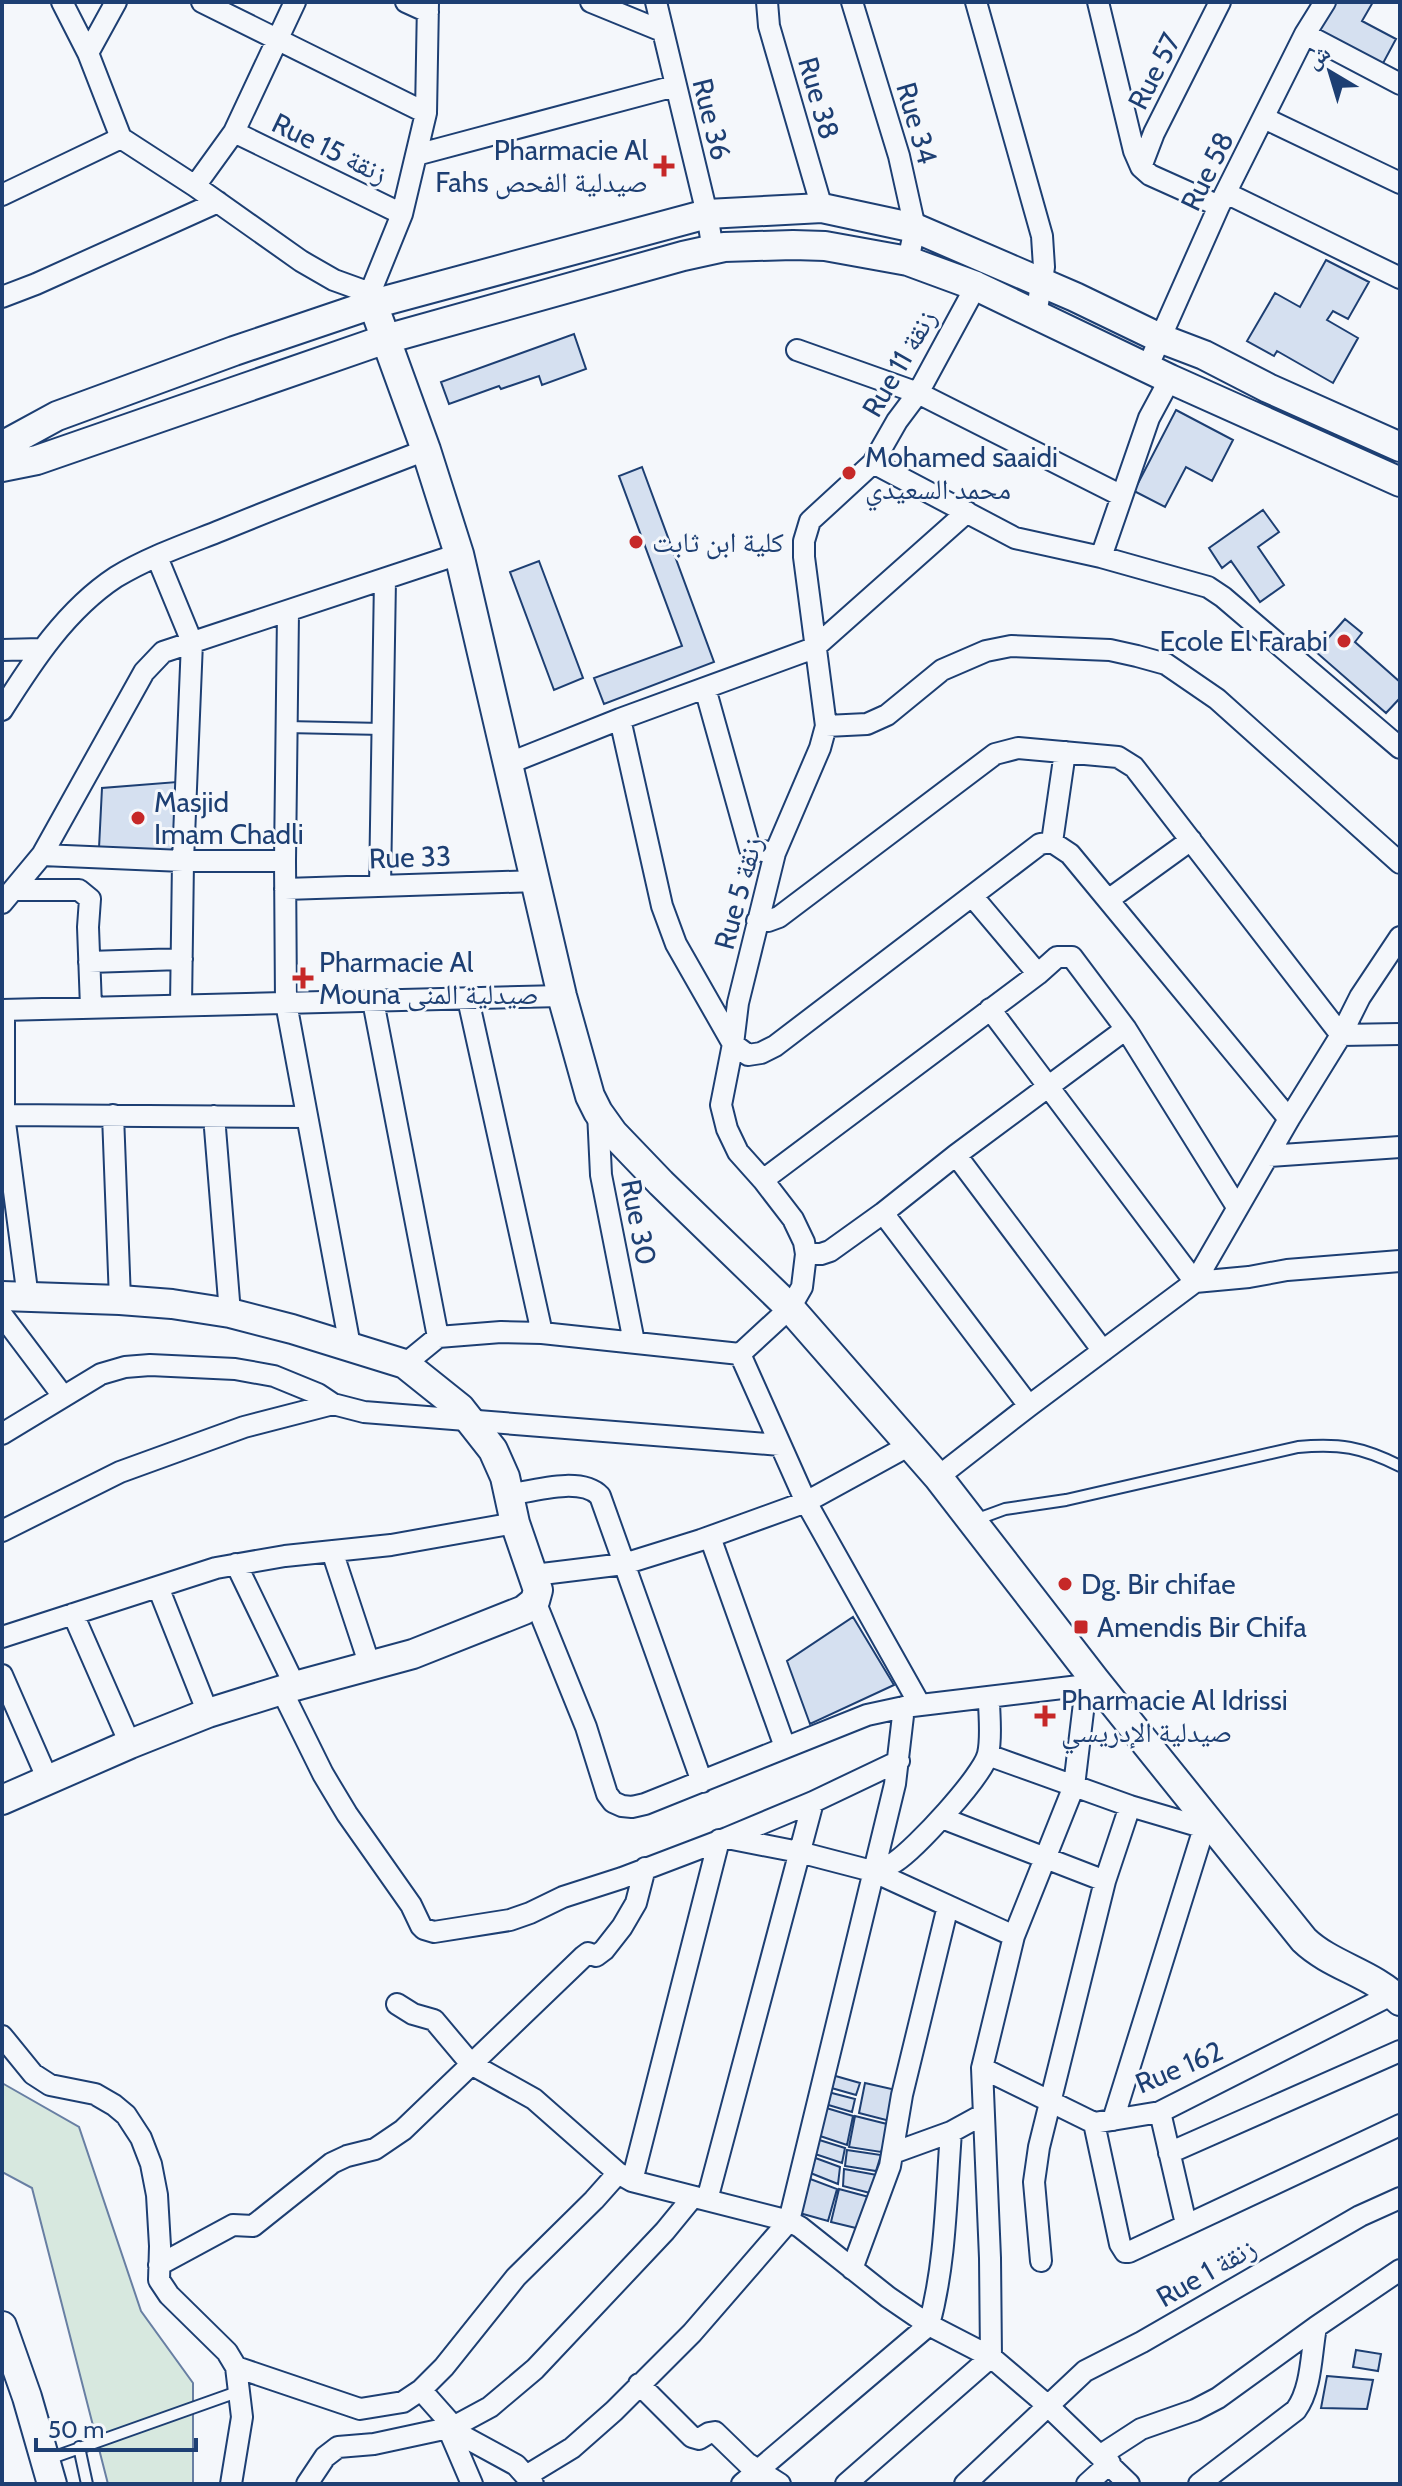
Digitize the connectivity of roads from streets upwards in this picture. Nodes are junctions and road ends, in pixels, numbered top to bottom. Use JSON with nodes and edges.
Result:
{"nodes":[{"id":1,"x":62,"y":2,"type":"edge"},
{"id":2,"x":116,"y":2,"type":"edge"},
{"id":3,"x":202,"y":2,"type":"edge"},
{"id":4,"x":295,"y":2,"type":"edge"},
{"id":5,"x":406,"y":2,"type":"edge"},
{"id":6,"x":591,"y":2,"type":"edge"},
{"id":7,"x":656,"y":2,"type":"edge"},
{"id":8,"x":767,"y":2,"type":"edge"},
{"id":9,"x":852,"y":2,"type":"edge"},
{"id":10,"x":976,"y":2,"type":"edge"},
{"id":11,"x":1098,"y":2,"type":"edge"},
{"id":12,"x":1220,"y":2,"type":"edge"},
{"id":13,"x":1325,"y":2,"type":"edge"},
{"id":14,"x":428,"y":7,"type":"edge"},
{"id":15,"x":662,"y":31,"type":"junction"},
{"id":16,"x":1305,"y":34,"type":"junction"},
{"id":17,"x":277,"y":40,"type":"junction"},
{"id":18,"x":88,"y":53,"type":"junction"},
{"id":19,"x":1398,"y":77,"type":"edge"},
{"id":20,"x":675,"y":86,"type":"junction"},
{"id":21,"x":426,"y":113,"type":"junction"},
{"id":22,"x":1264,"y":118,"type":"junction"},
{"id":23,"x":234,"y":132,"type":"junction"},
{"id":24,"x":121,"y":138,"type":"junction"},
{"id":25,"x":416,"y":155,"type":"junction"},
{"id":26,"x":1143,"y":170,"type":"junction"},
{"id":27,"x":1400,"y":183,"type":"edge"},
{"id":28,"x":195,"y":186,"type":"junction"},
{"id":29,"x":2,"y":195,"type":"edge"},
{"id":30,"x":1223,"y":200,"type":"junction"},
{"id":31,"x":218,"y":202,"type":"junction"},
{"id":32,"x":822,"y":208,"type":"junction"},
{"id":33,"x":402,"y":214,"type":"junction"},
{"id":34,"x":707,"y":214,"type":"junction"},
{"id":35,"x":915,"y":228,"type":"junction"},
{"id":36,"x":713,"y":250,"type":"junction"},
{"id":37,"x":908,"y":261,"type":"junction"},
{"id":38,"x":1400,"y":277,"type":"edge"},
{"id":39,"x":1042,"y":282,"type":"junction"},
{"id":40,"x":976,"y":286,"type":"junction"},
{"id":41,"x":2,"y":297,"type":"edge"},
{"id":42,"x":372,"y":298,"type":"junction"},
{"id":43,"x":1036,"y":315,"type":"junction"},
{"id":44,"x":386,"y":339,"type":"junction"},
{"id":45,"x":1162,"y":339,"type":"junction"},
{"id":46,"x":797,"y":350,"type":"dead end"},
{"id":47,"x":1159,"y":374,"type":"junction"},
{"id":48,"x":918,"y":393,"type":"junction"},
{"id":49,"x":1400,"y":447,"type":"edge"},
{"id":50,"x":426,"y":450,"type":"junction"},
{"id":51,"x":3,"y":458,"type":"edge"},
{"id":52,"x":873,"y":463,"type":"junction"},
{"id":53,"x":1400,"y":482,"type":"edge"},
{"id":54,"x":1122,"y":496,"type":"junction"},
{"id":55,"x":967,"y":512,"type":"junction"},
{"id":56,"x":459,"y":554,"type":"junction"},
{"id":57,"x":157,"y":557,"type":"junction"},
{"id":58,"x":1101,"y":557,"type":"junction"},
{"id":59,"x":385,"y":579,"type":"junction"},
{"id":60,"x":288,"y":612,"type":"junction"},
{"id":61,"x":192,"y":642,"type":"junction"},
{"id":62,"x":814,"y":648,"type":"junction"},
{"id":63,"x":41,"y":649,"type":"junction"},
{"id":64,"x":2,"y":650,"type":"edge"},
{"id":65,"x":705,"y":688,"type":"junction"},
{"id":66,"x":2,"y":710,"type":"edge"},
{"id":67,"x":620,"y":719,"type":"junction"},
{"id":68,"x":826,"y":726,"type":"junction"},
{"id":69,"x":1400,"y":748,"type":"edge"},
{"id":70,"x":1065,"y":752,"type":"junction"},
{"id":71,"x":507,"y":764,"type":"junction"},
{"id":72,"x":1191,"y":840,"type":"junction"},
{"id":73,"x":1052,"y":842,"type":"junction"},
{"id":74,"x":775,"y":853,"type":"junction"},
{"id":75,"x":42,"y":855,"type":"junction"},
{"id":76,"x":183,"y":861,"type":"junction"},
{"id":77,"x":285,"y":861,"type":"junction"},
{"id":78,"x":1400,"y":863,"type":"edge"},
{"id":79,"x":537,"y":881,"type":"junction"},
{"id":80,"x":380,"y":886,"type":"junction"},
{"id":81,"x":285,"y":889,"type":"junction"},
{"id":82,"x":973,"y":897,"type":"junction"},
{"id":83,"x":6,"y":898,"type":"edge"},
{"id":84,"x":1108,"y":900,"type":"junction"},
{"id":85,"x":757,"y":921,"type":"junction"},
{"id":86,"x":1400,"y":937,"type":"edge"},
{"id":87,"x":182,"y":959,"type":"junction"},
{"id":88,"x":89,"y":962,"type":"junction"},
{"id":89,"x":1038,"y":974,"type":"junction"},
{"id":90,"x":562,"y":996,"type":"junction"},
{"id":91,"x":468,"y":999,"type":"junction"},
{"id":92,"x":373,"y":1001,"type":"junction"},
{"id":93,"x":286,"y":1003,"type":"junction"},
{"id":94,"x":181,"y":1005,"type":"junction"},
{"id":95,"x":91,"y":1007,"type":"junction"},
{"id":96,"x":990,"y":1009,"type":"junction"},
{"id":97,"x":3,"y":1010,"type":"edge"},
{"id":98,"x":1126,"y":1029,"type":"junction"},
{"id":99,"x":1400,"y":1034,"type":"edge"},
{"id":100,"x":1341,"y":1035,"type":"junction"},
{"id":101,"x":733,"y":1044,"type":"junction"},
{"id":102,"x":1047,"y":1086,"type":"junction"},
{"id":103,"x":598,"y":1112,"type":"junction"},
{"id":104,"x":3,"y":1115,"type":"edge"},
{"id":105,"x":113,"y":1115,"type":"junction"},
{"id":106,"x":214,"y":1116,"type":"junction"},
{"id":107,"x":307,"y":1117,"type":"junction"},
{"id":108,"x":1289,"y":1119,"type":"junction"},
{"id":109,"x":1400,"y":1147,"type":"edge"},
{"id":110,"x":956,"y":1155,"type":"junction"},
{"id":111,"x":1268,"y":1156,"type":"junction"},
{"id":112,"x":763,"y":1180,"type":"junction"},
{"id":113,"x":1237,"y":1207,"type":"junction"},
{"id":114,"x":883,"y":1213,"type":"junction"},
{"id":115,"x":806,"y":1254,"type":"junction"},
{"id":116,"x":1400,"y":1261,"type":"edge"},
{"id":117,"x":1195,"y":1282,"type":"junction"},
{"id":118,"x":15,"y":1297,"type":"edge"},
{"id":119,"x":120,"y":1300,"type":"junction"},
{"id":120,"x":790,"y":1308,"type":"junction"},
{"id":121,"x":230,"y":1313,"type":"junction"},
{"id":122,"x":2,"y":1315,"type":"edge"},
{"id":123,"x":542,"y":1333,"type":"junction"},
{"id":124,"x":438,"y":1337,"type":"junction"},
{"id":125,"x":634,"y":1342,"type":"junction"},
{"id":126,"x":350,"y":1346,"type":"junction"},
{"id":127,"x":1103,"y":1351,"type":"junction"},
{"id":128,"x":740,"y":1354,"type":"junction"},
{"id":129,"x":405,"y":1364,"type":"junction"},
{"id":130,"x":63,"y":1396,"type":"junction"},
{"id":131,"x":333,"y":1404,"type":"junction"},
{"id":132,"x":1029,"y":1406,"type":"junction"},
{"id":133,"x":472,"y":1422,"type":"junction"},
{"id":134,"x":2,"y":1434,"type":"edge"},
{"id":135,"x":780,"y":1445,"type":"junction"},
{"id":136,"x":910,"y":1445,"type":"junction"},
{"id":137,"x":938,"y":1477,"type":"junction"},
{"id":138,"x":508,"y":1495,"type":"junction"},
{"id":139,"x":806,"y":1502,"type":"junction"},
{"id":140,"x":515,"y":1523,"type":"junction"},
{"id":141,"x":2,"y":1531,"type":"edge"},
{"id":142,"x":710,"y":1537,"type":"junction"},
{"id":143,"x":332,"y":1551,"type":"junction"},
{"id":144,"x":236,"y":1564,"type":"junction"},
{"id":145,"x":624,"y":1564,"type":"junction"},
{"id":146,"x":158,"y":1587,"type":"junction"},
{"id":147,"x":534,"y":1588,"type":"junction"},
{"id":148,"x":73,"y":1614,"type":"junction"},
{"id":149,"x":2,"y":1637,"type":"edge"},
{"id":150,"x":370,"y":1666,"type":"junction"},
{"id":151,"x":2,"y":1675,"type":"edge"},
{"id":152,"x":1087,"y":1683,"type":"junction"},
{"id":153,"x":288,"y":1688,"type":"junction"},
{"id":154,"x":989,"y":1698,"type":"junction"},
{"id":155,"x":912,"y":1706,"type":"junction"},
{"id":156,"x":208,"y":1713,"type":"junction"},
{"id":157,"x":130,"y":1744,"type":"junction"},
{"id":158,"x":785,"y":1747,"type":"junction"},
{"id":159,"x":988,"y":1755,"type":"junction"},
{"id":160,"x":899,"y":1761,"type":"junction"},
{"id":161,"x":48,"y":1780,"type":"junction"},
{"id":162,"x":702,"y":1782,"type":"junction"},
{"id":163,"x":1074,"y":1786,"type":"junction"},
{"id":164,"x":2,"y":1800,"type":"edge"},
{"id":165,"x":813,"y":1802,"type":"junction"},
{"id":166,"x":1130,"y":1806,"type":"junction"},
{"id":167,"x":942,"y":1818,"type":"junction"},
{"id":168,"x":1211,"y":1830,"type":"junction"},
{"id":169,"x":723,"y":1839,"type":"junction"},
{"id":170,"x":799,"y":1852,"type":"junction"},
{"id":171,"x":1045,"y":1857,"type":"junction"},
{"id":172,"x":645,"y":1868,"type":"junction"},
{"id":173,"x":872,"y":1871,"type":"junction"},
{"id":174,"x":1105,"y":1881,"type":"junction"},
{"id":175,"x":948,"y":1906,"type":"junction"},
{"id":176,"x":1014,"y":1936,"type":"junction"},
{"id":177,"x":1397,"y":1997,"type":"edge"},
{"id":178,"x":397,"y":2004,"type":"dead end"},
{"id":179,"x":2,"y":2036,"type":"edge"},
{"id":180,"x":1400,"y":2051,"type":"edge"},
{"id":181,"x":471,"y":2064,"type":"junction"},
{"id":182,"x":982,"y":2068,"type":"junction"},
{"id":183,"x":1050,"y":2103,"type":"junction"},
{"id":184,"x":1160,"y":2112,"type":"junction"},
{"id":185,"x":982,"y":2115,"type":"junction"},
{"id":186,"x":1104,"y":2122,"type":"junction"},
{"id":187,"x":1400,"y":2125,"type":"edge"},
{"id":188,"x":951,"y":2132,"type":"junction"},
{"id":189,"x":893,"y":2153,"type":"junction"},
{"id":190,"x":1169,"y":2153,"type":"junction"},
{"id":191,"x":625,"y":2177,"type":"junction"},
{"id":192,"x":1400,"y":2198,"type":"edge"},
{"id":193,"x":700,"y":2199,"type":"junction"},
{"id":194,"x":789,"y":2221,"type":"junction"},
{"id":195,"x":1186,"y":2224,"type":"junction"},
{"id":196,"x":1041,"y":2261,"type":"dead end"},
{"id":197,"x":159,"y":2265,"type":"junction"},
{"id":198,"x":852,"y":2269,"type":"junction"},
{"id":199,"x":1400,"y":2270,"type":"edge"},
{"id":200,"x":929,"y":2325,"type":"junction"},
{"id":201,"x":2,"y":2326,"type":"edge"},
{"id":202,"x":1316,"y":2327,"type":"junction"},
{"id":203,"x":991,"y":2357,"type":"junction"},
{"id":204,"x":236,"y":2367,"type":"junction"},
{"id":205,"x":639,"y":2384,"type":"junction"},
{"id":206,"x":421,"y":2390,"type":"junction"},
{"id":207,"x":1047,"y":2405,"type":"junction"},
{"id":208,"x":451,"y":2428,"type":"junction"},
{"id":209,"x":1105,"y":2459,"type":"junction"},
{"id":210,"x":49,"y":2472,"type":"edge"},
{"id":211,"x":750,"y":2477,"type":"edge"},
{"id":212,"x":529,"y":2480,"type":"edge"},
{"id":213,"x":231,"y":2484,"type":"edge"},
{"id":214,"x":307,"y":2484,"type":"edge"},
{"id":215,"x":472,"y":2484,"type":"edge"},
{"id":216,"x":780,"y":2484,"type":"edge"},
{"id":217,"x":846,"y":2484,"type":"edge"},
{"id":218,"x":965,"y":2484,"type":"edge"},
{"id":219,"x":1087,"y":2484,"type":"edge"},
{"id":220,"x":1129,"y":2484,"type":"edge"},
{"id":221,"x":1199,"y":2484,"type":"edge"}],
"edges":[{"from":1,"to":18,"type":"street"},
{"from":2,"to":18,"type":"street"},
{"from":3,"to":17,"type":"street"},
{"from":4,"to":17,"type":"street"},
{"from":5,"to":14,"type":"street"},
{"from":6,"to":15,"type":"street"},
{"from":7,"to":15,"type":"street","name":"Rue 36"},
{"from":8,"to":32,"type":"street","name":"Rue 38"},
{"from":9,"to":35,"type":"street","name":"Rue 34"},
{"from":10,"to":39,"type":"street"},
{"from":11,"to":26,"type":"street"},
{"from":12,"to":26,"type":"street","name":"Rue 57"},
{"from":13,"to":16,"type":"street","name":"Rue 58"},
{"from":14,"to":21,"type":"street"},
{"from":15,"to":20,"type":"street","name":"Rue 36"},
{"from":16,"to":19,"type":"street"},
{"from":16,"to":22,"type":"street","name":"Rue 58"},
{"from":17,"to":21,"type":"street"},
{"from":17,"to":23,"type":"street"},
{"from":18,"to":24,"type":"street"},
{"from":20,"to":25,"type":"street"},
{"from":20,"to":34,"type":"street","name":"Rue 36"},
{"from":21,"to":25,"type":"street"},
{"from":22,"to":27,"type":"street"},
{"from":22,"to":30,"type":"street","name":"Rue 58"},
{"from":23,"to":28,"type":"street"},
{"from":23,"to":33,"type":"street","name":"Rue 15 زنقة"},
{"from":24,"to":28,"type":"street"},
{"from":24,"to":29,"type":"street"},
{"from":25,"to":33,"type":"street"},
{"from":26,"to":30,"type":"street"},
{"from":28,"to":31,"type":"street"},
{"from":30,"to":38,"type":"street"},
{"from":30,"to":45,"type":"street","name":"Rue 58"},
{"from":31,"to":41,"type":"street"},
{"from":31,"to":42,"type":"street"},
{"from":32,"to":34,"type":"street"},
{"from":32,"to":35,"type":"street"},
{"from":33,"to":42,"type":"street"},
{"from":34,"to":36,"type":"street","name":"Rue 36"},
{"from":34,"to":42,"type":"street"},
{"from":35,"to":37,"type":"street","name":"Rue 34"},
{"from":35,"to":39,"type":"street"},
{"from":36,"to":37,"type":"street"},
{"from":36,"to":44,"type":"street"},
{"from":37,"to":40,"type":"street"},
{"from":39,"to":43,"type":"street"},
{"from":39,"to":45,"type":"street"},
{"from":40,"to":43,"type":"street"},
{"from":40,"to":48,"type":"street","name":"Rue 11 زنقة"},
{"from":42,"to":44,"type":"street"},
{"from":42,"to":51,"type":"street"},
{"from":43,"to":47,"type":"street"},
{"from":44,"to":50,"type":"street"},
{"from":44,"to":51,"type":"street"},
{"from":45,"to":47,"type":"street","name":"Rue 58"},
{"from":45,"to":49,"type":"street"},
{"from":46,"to":48,"type":"street"},
{"from":47,"to":53,"type":"street"},
{"from":47,"to":54,"type":"street","name":"Rue 58"},
{"from":48,"to":52,"type":"street","name":"Rue 11 زنقة"},
{"from":48,"to":54,"type":"street"},
{"from":50,"to":56,"type":"street"},
{"from":50,"to":57,"type":"street"},
{"from":52,"to":55,"type":"street"},
{"from":52,"to":62,"type":"street","name":"Rue 11 زنقة"},
{"from":54,"to":58,"type":"street","name":"Rue 58"},
{"from":55,"to":58,"type":"street"},
{"from":55,"to":62,"type":"street"},
{"from":56,"to":59,"type":"street"},
{"from":56,"to":71,"type":"street"},
{"from":57,"to":61,"type":"street"},
{"from":57,"to":63,"type":"street"},
{"from":58,"to":69,"type":"street"},
{"from":59,"to":60,"type":"street"},
{"from":59,"to":80,"type":"street"},
{"from":60,"to":61,"type":"street"},
{"from":60,"to":77,"type":"street"},
{"from":61,"to":75,"type":"street"},
{"from":61,"to":76,"type":"street"},
{"from":62,"to":65,"type":"street"},
{"from":62,"to":68,"type":"street","name":"Rue 11 زنقة"},
{"from":63,"to":64,"type":"street"},
{"from":63,"to":66,"type":"street"},
{"from":65,"to":67,"type":"street"},
{"from":65,"to":74,"type":"street"},
{"from":67,"to":71,"type":"street"},
{"from":67,"to":101,"type":"street"},
{"from":68,"to":74,"type":"street","name":"Rue 5 زنقة"},
{"from":68,"to":78,"type":"street"},
{"from":70,"to":72,"type":"street"},
{"from":70,"to":73,"type":"street"},
{"from":70,"to":85,"type":"street"},
{"from":71,"to":79,"type":"street"},
{"from":72,"to":84,"type":"street"},
{"from":72,"to":100,"type":"street"},
{"from":73,"to":82,"type":"street"},
{"from":73,"to":84,"type":"street"},
{"from":74,"to":85,"type":"street","name":"Rue 5 زنقة"},
{"from":75,"to":76,"type":"street"},
{"from":75,"to":83,"type":"street"},
{"from":76,"to":77,"type":"street"},
{"from":76,"to":87,"type":"street"},
{"from":77,"to":81,"type":"street"},
{"from":79,"to":80,"type":"street","name":"Rue 33"},
{"from":79,"to":90,"type":"street"},
{"from":80,"to":81,"type":"street","name":"Rue 33"},
{"from":81,"to":93,"type":"street"},
{"from":82,"to":89,"type":"street"},
{"from":82,"to":101,"type":"street"},
{"from":83,"to":88,"type":"street"},
{"from":84,"to":108,"type":"street"},
{"from":85,"to":101,"type":"street","name":"Rue 5 زنقة"},
{"from":86,"to":100,"type":"street"},
{"from":87,"to":88,"type":"street"},
{"from":87,"to":94,"type":"street"},
{"from":88,"to":95,"type":"street"},
{"from":89,"to":96,"type":"street"},
{"from":89,"to":98,"type":"street"},
{"from":90,"to":91,"type":"street"},
{"from":90,"to":103,"type":"street"},
{"from":91,"to":92,"type":"street"},
{"from":91,"to":123,"type":"street"},
{"from":92,"to":93,"type":"street"},
{"from":92,"to":124,"type":"street"},
{"from":93,"to":94,"type":"street"},
{"from":93,"to":107,"type":"street"},
{"from":94,"to":95,"type":"street"},
{"from":95,"to":97,"type":"street"},
{"from":96,"to":102,"type":"street"},
{"from":96,"to":112,"type":"street"},
{"from":97,"to":104,"type":"street"},
{"from":98,"to":102,"type":"street"},
{"from":98,"to":113,"type":"street"},
{"from":99,"to":100,"type":"street"},
{"from":100,"to":108,"type":"street"},
{"from":101,"to":112,"type":"street","name":"Rue 5 زنقة"},
{"from":102,"to":110,"type":"street"},
{"from":102,"to":117,"type":"street"},
{"from":103,"to":120,"type":"street"},
{"from":103,"to":125,"type":"street","name":"Rue 30"},
{"from":104,"to":105,"type":"street"},
{"from":104,"to":118,"type":"street"},
{"from":105,"to":106,"type":"street"},
{"from":105,"to":119,"type":"street"},
{"from":106,"to":107,"type":"street"},
{"from":106,"to":121,"type":"street"},
{"from":107,"to":126,"type":"street"},
{"from":108,"to":111,"type":"street"},
{"from":109,"to":111,"type":"street"},
{"from":110,"to":114,"type":"street"},
{"from":110,"to":127,"type":"street"},
{"from":111,"to":113,"type":"street"},
{"from":112,"to":115,"type":"street","name":"Rue 5 زنقة"},
{"from":113,"to":117,"type":"street"},
{"from":114,"to":115,"type":"street"},
{"from":114,"to":132,"type":"street"},
{"from":115,"to":120,"type":"street"},
{"from":116,"to":117,"type":"street"},
{"from":117,"to":127,"type":"street"},
{"from":118,"to":119,"type":"street"},
{"from":119,"to":121,"type":"street"},
{"from":120,"to":128,"type":"street"},
{"from":120,"to":136,"type":"street"},
{"from":121,"to":126,"type":"street"},
{"from":122,"to":130,"type":"street"},
{"from":123,"to":124,"type":"street"},
{"from":123,"to":125,"type":"street"},
{"from":124,"to":129,"type":"street"},
{"from":125,"to":128,"type":"street"},
{"from":126,"to":129,"type":"street"},
{"from":127,"to":132,"type":"street"},
{"from":128,"to":135,"type":"street"},
{"from":129,"to":133,"type":"street"},
{"from":130,"to":131,"type":"street"},
{"from":130,"to":134,"type":"street"},
{"from":131,"to":133,"type":"street"},
{"from":131,"to":141,"type":"street"},
{"from":132,"to":137,"type":"street"},
{"from":133,"to":135,"type":"street"},
{"from":133,"to":138,"type":"street"},
{"from":135,"to":139,"type":"street"},
{"from":136,"to":137,"type":"street"},
{"from":136,"to":139,"type":"street"},
{"from":137,"to":152,"type":"street"},
{"from":138,"to":140,"type":"street"},
{"from":138,"to":145,"type":"street"},
{"from":139,"to":142,"type":"street"},
{"from":139,"to":155,"type":"street"},
{"from":140,"to":143,"type":"street"},
{"from":140,"to":147,"type":"street"},
{"from":142,"to":145,"type":"street"},
{"from":142,"to":158,"type":"street"},
{"from":143,"to":144,"type":"street"},
{"from":143,"to":150,"type":"street"},
{"from":144,"to":146,"type":"street"},
{"from":144,"to":153,"type":"street"},
{"from":145,"to":147,"type":"street"},
{"from":145,"to":162,"type":"street"},
{"from":146,"to":148,"type":"street"},
{"from":146,"to":156,"type":"street"},
{"from":147,"to":150,"type":"street"},
{"from":147,"to":162,"type":"street"},
{"from":148,"to":149,"type":"street"},
{"from":148,"to":157,"type":"street"},
{"from":150,"to":153,"type":"street"},
{"from":151,"to":161,"type":"street"},
{"from":152,"to":154,"type":"street"},
{"from":152,"to":163,"type":"street"},
{"from":152,"to":168,"type":"street"},
{"from":153,"to":156,"type":"street"},
{"from":153,"to":172,"type":"street"},
{"from":154,"to":155,"type":"street"},
{"from":154,"to":159,"type":"street"},
{"from":155,"to":158,"type":"street"},
{"from":155,"to":160,"type":"street"},
{"from":156,"to":157,"type":"street"},
{"from":157,"to":161,"type":"street"},
{"from":158,"to":162,"type":"street"},
{"from":159,"to":163,"type":"street"},
{"from":159,"to":167,"type":"street"},
{"from":160,"to":165,"type":"street"},
{"from":160,"to":173,"type":"street"},
{"from":161,"to":164,"type":"street"},
{"from":163,"to":166,"type":"street"},
{"from":163,"to":171,"type":"street"},
{"from":165,"to":169,"type":"street"},
{"from":165,"to":170,"type":"street"},
{"from":166,"to":168,"type":"street"},
{"from":166,"to":174,"type":"street"},
{"from":167,"to":171,"type":"street"},
{"from":167,"to":173,"type":"street"},
{"from":168,"to":177,"type":"street"},
{"from":168,"to":186,"type":"street"},
{"from":169,"to":170,"type":"street"},
{"from":169,"to":172,"type":"street"},
{"from":169,"to":191,"type":"street"},
{"from":170,"to":173,"type":"street"},
{"from":170,"to":193,"type":"street"},
{"from":171,"to":174,"type":"street"},
{"from":171,"to":176,"type":"street"},
{"from":172,"to":181,"type":"street"},
{"from":173,"to":175,"type":"street"},
{"from":173,"to":194,"type":"street"},
{"from":174,"to":183,"type":"street"},
{"from":175,"to":176,"type":"street"},
{"from":175,"to":189,"type":"street"},
{"from":176,"to":182,"type":"street"},
{"from":177,"to":184,"type":"street","name":"Rue 162"},
{"from":178,"to":181,"type":"street"},
{"from":179,"to":197,"type":"street"},
{"from":180,"to":190,"type":"street"},
{"from":181,"to":191,"type":"street"},
{"from":181,"to":197,"type":"street"},
{"from":182,"to":183,"type":"street"},
{"from":182,"to":185,"type":"street"},
{"from":183,"to":186,"type":"street"},
{"from":183,"to":196,"type":"street"},
{"from":184,"to":186,"type":"street","name":"Rue 162"},
{"from":184,"to":190,"type":"street"},
{"from":185,"to":188,"type":"street"},
{"from":185,"to":203,"type":"street"},
{"from":186,"to":195,"type":"street"},
{"from":187,"to":195,"type":"street"},
{"from":188,"to":189,"type":"street"},
{"from":188,"to":200,"type":"street"},
{"from":189,"to":198,"type":"street"},
{"from":190,"to":195,"type":"street"},
{"from":191,"to":193,"type":"street"},
{"from":191,"to":206,"type":"street"},
{"from":192,"to":207,"type":"street","name":"Rue 1 زنقة"},
{"from":193,"to":194,"type":"street"},
{"from":193,"to":208,"type":"street"},
{"from":194,"to":198,"type":"street"},
{"from":194,"to":205,"type":"street"},
{"from":197,"to":204,"type":"street"},
{"from":198,"to":200,"type":"street"},
{"from":199,"to":202,"type":"street"},
{"from":200,"to":203,"type":"street"},
{"from":200,"to":211,"type":"street"},
{"from":201,"to":210,"type":"street"},
{"from":202,"to":209,"type":"street"},
{"from":202,"to":221,"type":"street"},
{"from":203,"to":207,"type":"street"},
{"from":203,"to":217,"type":"street"},
{"from":204,"to":206,"type":"street"},
{"from":204,"to":213,"type":"street"},
{"from":205,"to":211,"type":"street"},
{"from":205,"to":212,"type":"street"},
{"from":206,"to":208,"type":"street"},
{"from":207,"to":209,"type":"street"},
{"from":207,"to":218,"type":"street","name":"Rue 1 زنقة"},
{"from":208,"to":212,"type":"street"},
{"from":208,"to":214,"type":"street"},
{"from":208,"to":215,"type":"street"},
{"from":209,"to":219,"type":"street"},
{"from":209,"to":220,"type":"street"},
{"from":211,"to":216,"type":"street"}]}
